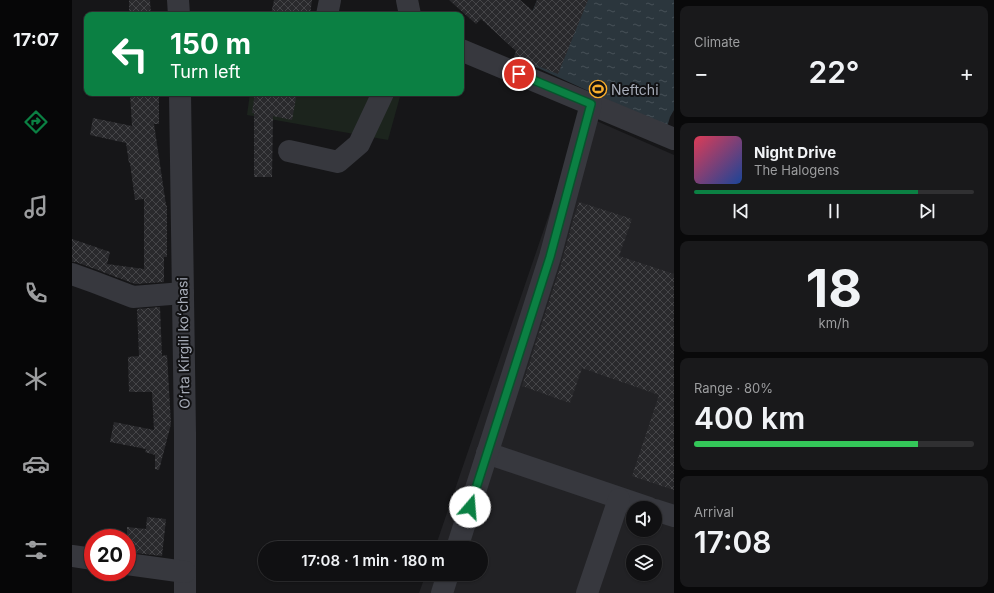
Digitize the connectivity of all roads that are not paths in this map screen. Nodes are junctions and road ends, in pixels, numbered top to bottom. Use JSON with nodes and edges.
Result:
{"nodes":[{"id":1,"x":178,"y":0,"type":"edge"},
{"id":2,"x":330,"y":0,"type":"edge"},
{"id":3,"x":407,"y":0,"type":"edge"},
{"id":4,"x":179,"y":12,"type":"edge"},
{"id":5,"x":328,"y":12,"type":"edge"},
{"id":6,"x":409,"y":12,"type":"edge"},
{"id":7,"x":464,"y":51,"type":"edge"},
{"id":8,"x":180,"y":96,"type":"edge"},
{"id":9,"x":382,"y":96,"type":"edge"},
{"id":10,"x":591,"y":104,"type":"junction"},
{"id":11,"x":674,"y":139,"type":"edge"},
{"id":12,"x":289,"y":151,"type":"dead end"},
{"id":13,"x":72,"y":274,"type":"edge"},
{"id":14,"x":183,"y":293,"type":"junction"},
{"id":15,"x":487,"y":453,"type":"junction"},
{"id":16,"x":619,"y":499,"type":"junction"},
{"id":17,"x":626,"y":501,"type":"edge"},
{"id":18,"x":662,"y":512,"type":"edge"},
{"id":19,"x":674,"y":516,"type":"edge"},
{"id":20,"x":458,"y":541,"type":"edge"},
{"id":21,"x":72,"y":556,"type":"edge"},
{"id":22,"x":84,"y":558,"type":"edge"},
{"id":23,"x":136,"y":565,"type":"edge"},
{"id":24,"x":185,"y":572,"type":"junction"},
{"id":25,"x":446,"y":581,"type":"edge"},
{"id":26,"x":185,"y":593,"type":"edge"},
{"id":27,"x":442,"y":593,"type":"edge"},
{"id":28,"x":587,"y":593,"type":"edge"}],
"edges":[{"from":1,"to":4,"type":"street"},
{"from":2,"to":5,"type":"street"},
{"from":3,"to":6,"type":"street"},
{"from":7,"to":10,"type":"street"},
{"from":8,"to":14,"type":"street","name":"Oʻrta Kirgili koʻchasi"},
{"from":9,"to":12,"type":"street"},
{"from":10,"to":11,"type":"street"},
{"from":10,"to":15,"type":"street"},
{"from":13,"to":14,"type":"street"},
{"from":14,"to":24,"type":"street","name":"Oʻrta Kirgili koʻchasi"},
{"from":15,"to":16,"type":"street"},
{"from":15,"to":20,"type":"street"},
{"from":16,"to":17,"type":"street"},
{"from":16,"to":28,"type":"street"},
{"from":18,"to":19,"type":"street"},
{"from":21,"to":22,"type":"street"},
{"from":23,"to":24,"type":"street"},
{"from":24,"to":26,"type":"street","name":"Oʻrta Kirgili koʻchasi"},
{"from":25,"to":27,"type":"street"}]}
